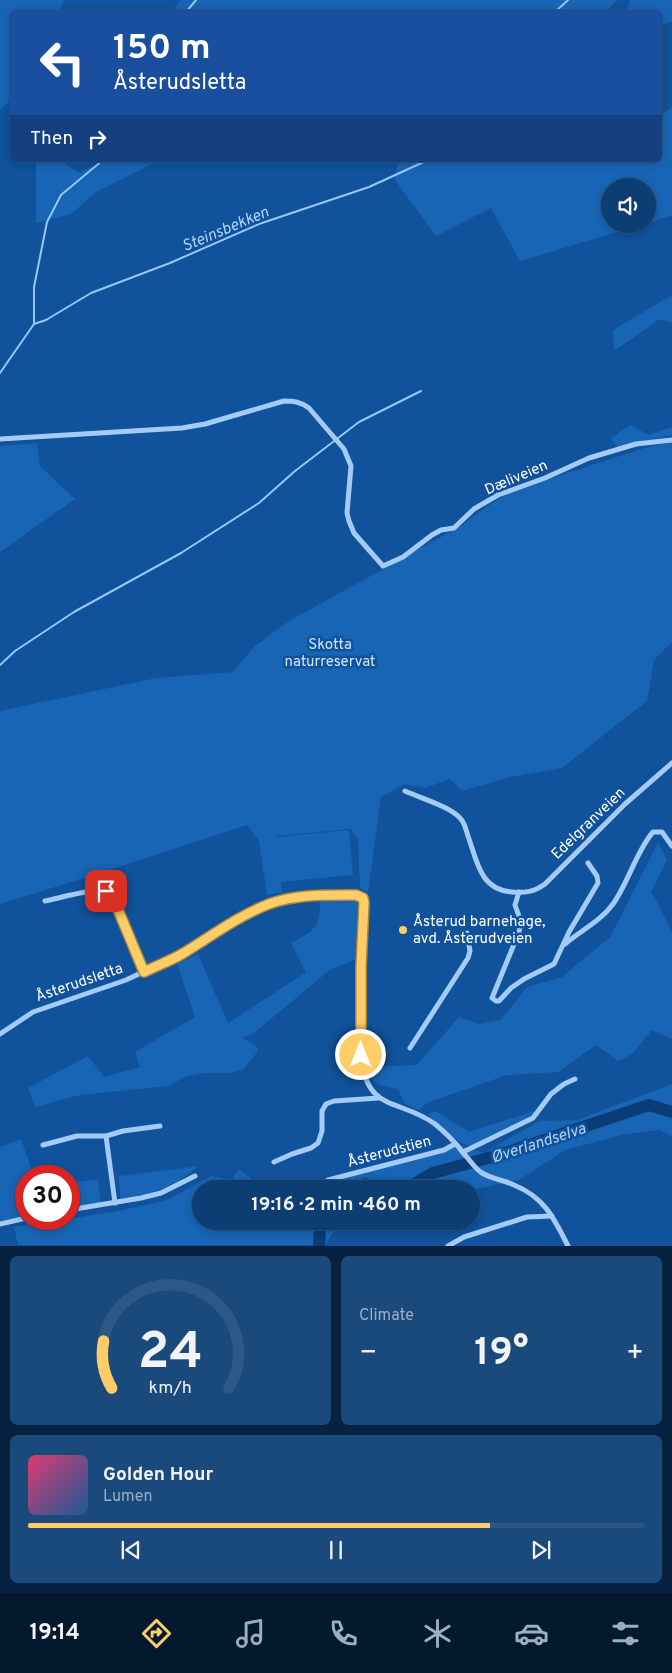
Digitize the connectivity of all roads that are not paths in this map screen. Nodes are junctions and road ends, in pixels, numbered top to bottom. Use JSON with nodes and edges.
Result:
{"nodes":[{"id":1,"x":0,"y":439,"type":"edge"},
{"id":2,"x":672,"y":440,"type":"edge"},
{"id":3,"x":672,"y":763,"type":"edge"},
{"id":4,"x":405,"y":791,"type":"dead end"},
{"id":5,"x":672,"y":846,"type":"edge"},
{"id":6,"x":588,"y":863,"type":"dead end"},
{"id":7,"x":519,"y":892,"type":"junction"},
{"id":8,"x":45,"y":901,"type":"dead end"},
{"id":9,"x":467,"y":933,"type":"dead end"},
{"id":10,"x":563,"y":945,"type":"junction"},
{"id":11,"x":144,"y":972,"type":"junction"},
{"id":12,"x":0,"y":1034,"type":"edge"},
{"id":13,"x":410,"y":1048,"type":"dead end"},
{"id":14,"x":575,"y":1079,"type":"dead end"},
{"id":15,"x":379,"y":1098,"type":"junction"},
{"id":16,"x":160,"y":1126,"type":"dead end"},
{"id":17,"x":106,"y":1136,"type":"junction"},
{"id":18,"x":456,"y":1144,"type":"junction"},
{"id":19,"x":42,"y":1145,"type":"dead end"},
{"id":20,"x":464,"y":1152,"type":"junction"},
{"id":21,"x":274,"y":1162,"type":"dead end"},
{"id":22,"x":195,"y":1176,"type":"dead end"},
{"id":23,"x":328,"y":1180,"type":"dead end"},
{"id":24,"x":114,"y":1203,"type":"junction"},
{"id":25,"x":80,"y":1208,"type":"edge"},
{"id":26,"x":552,"y":1216,"type":"junction"},
{"id":27,"x":15,"y":1221,"type":"edge"},
{"id":28,"x":0,"y":1224,"type":"edge"},
{"id":29,"x":448,"y":1246,"type":"edge"},
{"id":30,"x":568,"y":1246,"type":"edge"}],
"edges":[{"from":1,"to":2,"type":"street","name":"Dæliveien"},
{"from":3,"to":7,"type":"street","name":"Edelgranveien"},
{"from":4,"to":7,"type":"street"},
{"from":5,"to":10,"type":"street"},
{"from":6,"to":10,"type":"street"},
{"from":7,"to":10,"type":"street"},
{"from":8,"to":11,"type":"street"},
{"from":9,"to":13,"type":"street"},
{"from":11,"to":12,"type":"street","name":"Åsterudsletta"},
{"from":11,"to":15,"type":"street","name":"Åsterudsletta"},
{"from":14,"to":20,"type":"street"},
{"from":15,"to":18,"type":"street"},
{"from":15,"to":21,"type":"street"},
{"from":16,"to":17,"type":"street"},
{"from":17,"to":19,"type":"street"},
{"from":17,"to":24,"type":"street"},
{"from":18,"to":20,"type":"street"},
{"from":18,"to":23,"type":"street","name":"Åsterudstien"},
{"from":20,"to":26,"type":"street"},
{"from":22,"to":24,"type":"street"},
{"from":24,"to":25,"type":"street"},
{"from":26,"to":29,"type":"street"},
{"from":26,"to":30,"type":"street"},
{"from":27,"to":28,"type":"street"}]}
